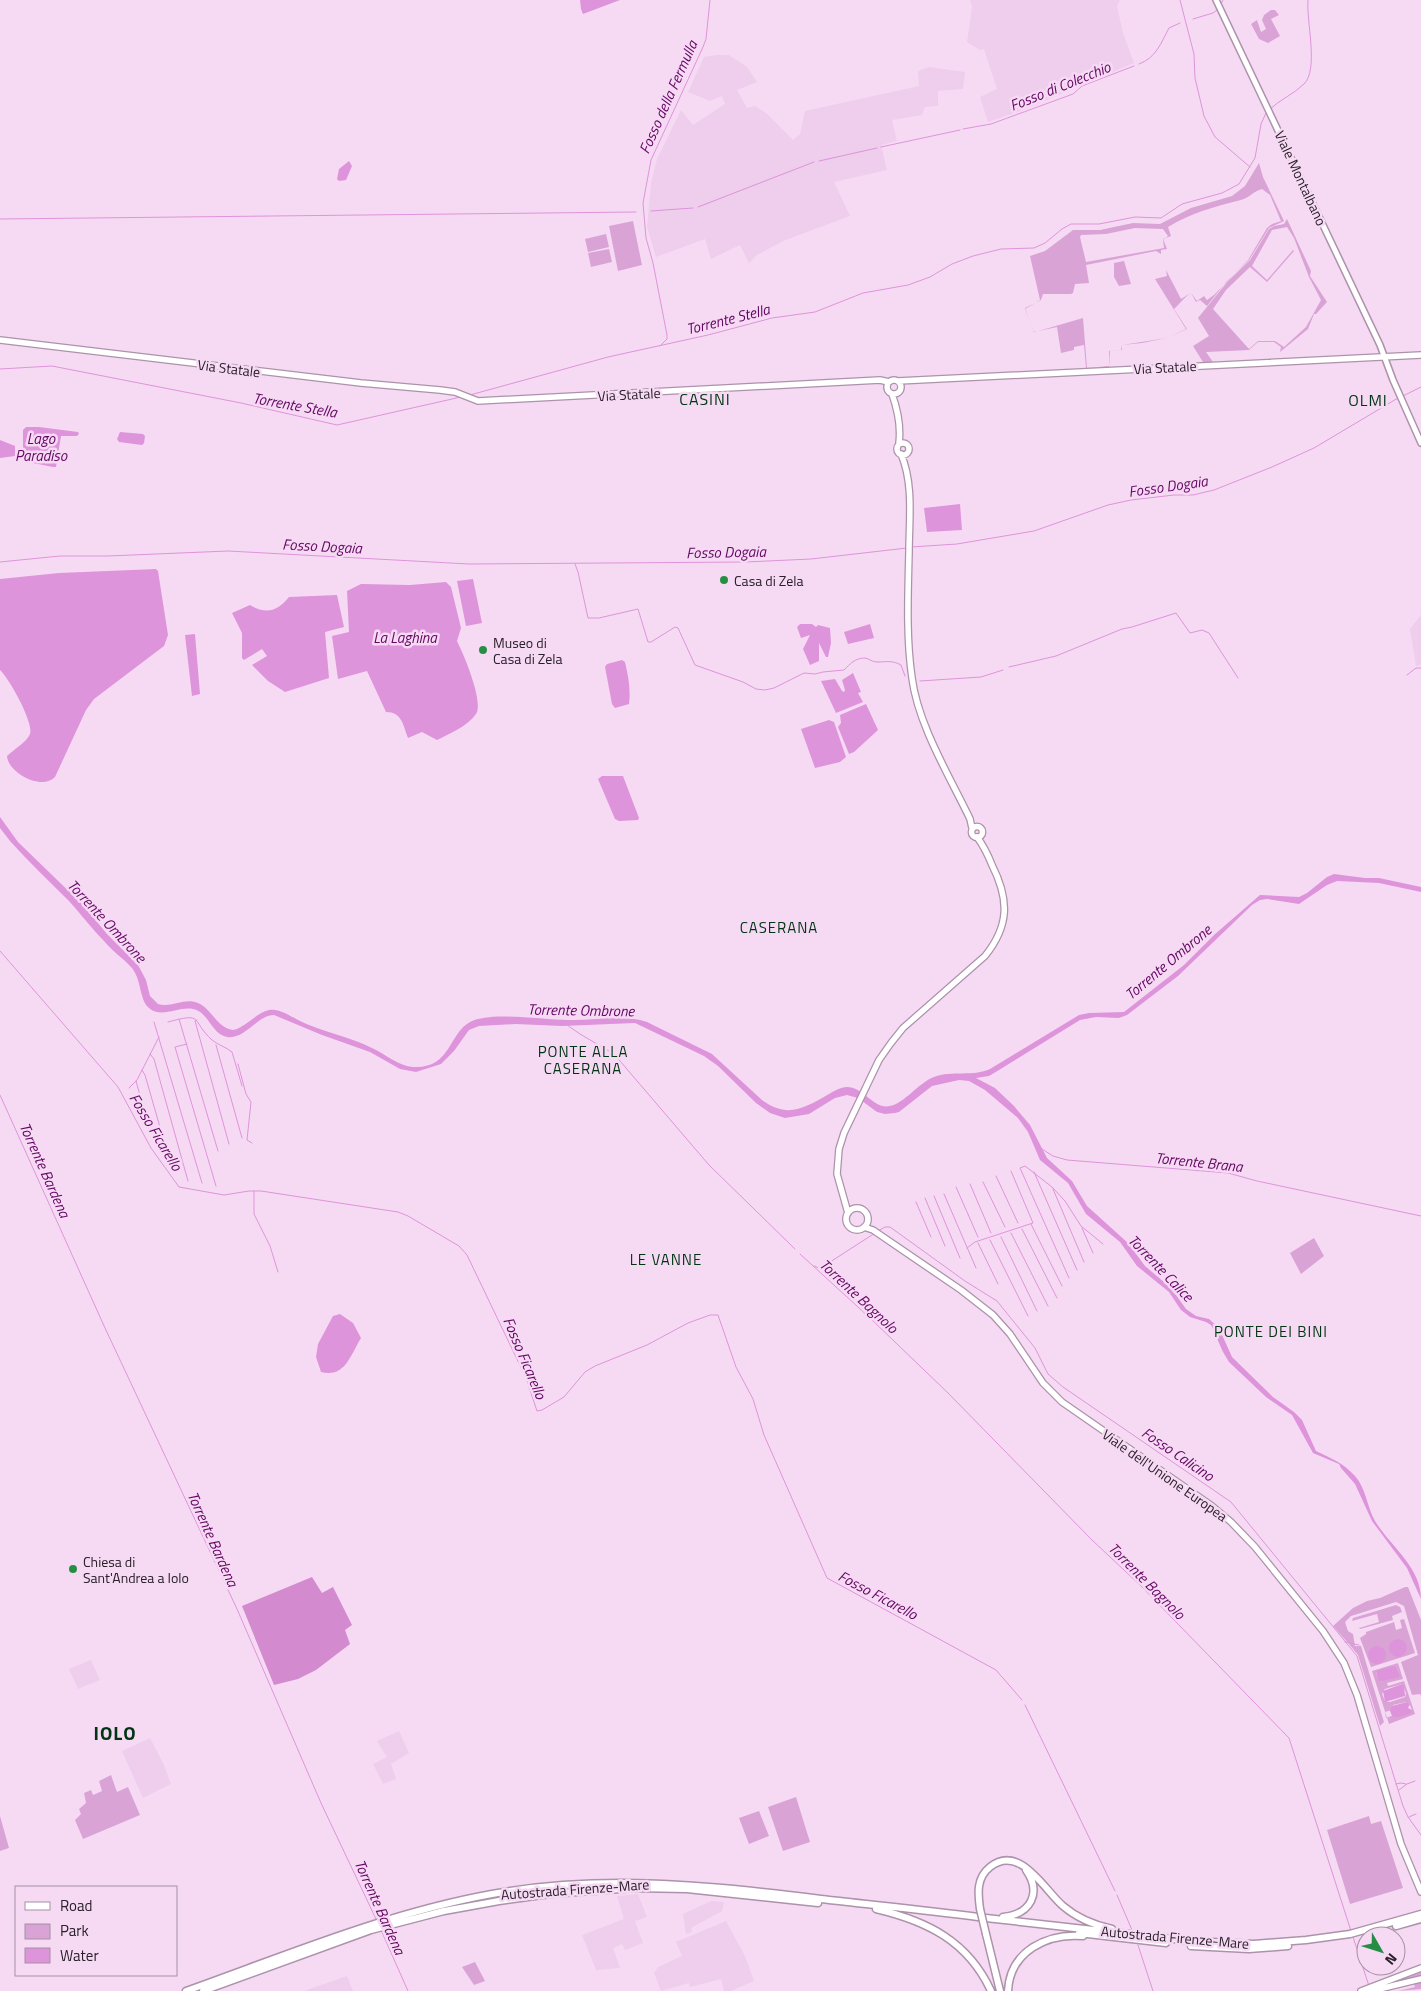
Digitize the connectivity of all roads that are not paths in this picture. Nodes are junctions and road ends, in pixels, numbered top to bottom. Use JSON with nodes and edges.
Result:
{"nodes":[{"id":1,"x":1216,"y":0,"type":"edge"},
{"id":2,"x":0,"y":340,"type":"edge"},
{"id":3,"x":1380,"y":345,"type":"junction"},
{"id":4,"x":1421,"y":355,"type":"edge"},
{"id":5,"x":1384,"y":357,"type":"junction"},
{"id":6,"x":1369,"y":358,"type":"junction"},
{"id":7,"x":888,"y":384,"type":"junction"},
{"id":8,"x":899,"y":384,"type":"junction"},
{"id":9,"x":894,"y":393,"type":"junction"},
{"id":10,"x":902,"y":443,"type":"junction"},
{"id":11,"x":1421,"y":443,"type":"edge"},
{"id":12,"x":904,"y":454,"type":"junction"},
{"id":13,"x":974,"y":827,"type":"junction"},
{"id":14,"x":979,"y":836,"type":"junction"},
{"id":15,"x":845,"y":1198,"type":"junction"},
{"id":16,"x":855,"y":1208,"type":"junction"},
{"id":17,"x":848,"y":1212,"type":"junction"},
{"id":18,"x":866,"y":1225,"type":"junction"},
{"id":19,"x":1017,"y":1862,"type":"junction"},
{"id":20,"x":1421,"y":1892,"type":"edge"},
{"id":21,"x":876,"y":1909,"type":"junction"},
{"id":22,"x":1421,"y":1914,"type":"edge"},
{"id":23,"x":979,"y":1916,"type":"junction"},
{"id":24,"x":986,"y":1918,"type":"junction"},
{"id":25,"x":1421,"y":1919,"type":"edge"},
{"id":26,"x":384,"y":1923,"type":"junction"},
{"id":27,"x":1385,"y":1926,"type":"edge"},
{"id":28,"x":1392,"y":1926,"type":"edge"},
{"id":29,"x":370,"y":1927,"type":"junction"},
{"id":30,"x":1356,"y":1934,"type":"edge"},
{"id":31,"x":1109,"y":1936,"type":"junction"},
{"id":32,"x":1144,"y":1936,"type":"junction"},
{"id":33,"x":1340,"y":1937,"type":"junction"},
{"id":34,"x":1421,"y":1968,"type":"edge"},
{"id":35,"x":1421,"y":1979,"type":"edge"},
{"id":36,"x":1413,"y":1983,"type":"junction"},
{"id":37,"x":1421,"y":1983,"type":"edge"},
{"id":38,"x":1377,"y":1987,"type":"junction"},
{"id":39,"x":186,"y":1991,"type":"edge"},
{"id":40,"x":203,"y":1991,"type":"edge"},
{"id":41,"x":991,"y":1991,"type":"edge"},
{"id":42,"x":1000,"y":1991,"type":"edge"},
{"id":43,"x":1008,"y":1991,"type":"edge"},
{"id":44,"x":1360,"y":1991,"type":"edge"},
{"id":45,"x":1371,"y":1991,"type":"edge"},
{"id":46,"x":1389,"y":1991,"type":"edge"}],
"edges":[{"from":1,"to":3,"type":"main road","name":"Viale Montalbano"},
{"from":2,"to":7,"type":"main road","name":"Via Statale"},
{"from":3,"to":5,"type":"main road","name":"Viale Montalbano"},
{"from":3,"to":6,"type":"main road"},
{"from":4,"to":5,"type":"main road","name":"Via Statale"},
{"from":5,"to":6,"type":"main road","name":"Via Statale"},
{"from":5,"to":11,"type":"main road","name":"Viale Montalbano"},
{"from":6,"to":8,"type":"main road","name":"Via Statale"},
{"from":7,"to":8,"type":"main road","name":"Via Statale"},
{"from":7,"to":9,"type":"main road"},
{"from":8,"to":9,"type":"main road","name":"Via Statale"},
{"from":9,"to":10,"type":"main road"},
{"from":10,"to":12,"type":"main road"},
{"from":10,"to":12,"type":"main road"},
{"from":12,"to":13,"type":"main road"},
{"from":13,"to":14,"type":"main road"},
{"from":13,"to":14,"type":"main road"},
{"from":14,"to":15,"type":"main road","name":"Viale dell'Unione Europea"},
{"from":15,"to":16,"type":"main road","name":"Viale dell'Unione Europea"},
{"from":15,"to":17,"type":"main road","name":"Viale dell'Unione Europea"},
{"from":16,"to":17,"type":"main road"},
{"from":16,"to":18,"type":"main road","name":"Viale dell'Unione Europea"},
{"from":17,"to":18,"type":"main road","name":"Viale dell'Unione Europea"},
{"from":18,"to":20,"type":"main road","name":"Viale dell'Unione Europea"},
{"from":19,"to":23,"type":"highway"},
{"from":19,"to":24,"type":"highway"},
{"from":19,"to":32,"type":"highway"},
{"from":21,"to":23,"type":"highway","name":"Autostrada Firenze-Mare"},
{"from":21,"to":26,"type":"highway","name":"Autostrada Firenze-Mare"},
{"from":21,"to":41,"type":"highway"},
{"from":22,"to":27,"type":"highway","name":"Autostrada Firenze-Mare"},
{"from":23,"to":26,"type":"highway","name":"Autostrada Firenze-Mare"},
{"from":23,"to":42,"type":"highway","bridge":true},
{"from":24,"to":31,"type":"highway","name":"Autostrada Firenze-Mare"},
{"from":24,"to":32,"type":"highway","name":"Autostrada Firenze-Mare"},
{"from":25,"to":28,"type":"highway","name":"Autostrada Firenze-Mare"},
{"from":26,"to":29,"type":"highway","name":"Autostrada Firenze-Mare"},
{"from":29,"to":39,"type":"highway","name":"Autostrada Firenze-Mare"},
{"from":29,"to":40,"type":"highway","name":"Autostrada Firenze-Mare"},
{"from":30,"to":33,"type":"highway","name":"Autostrada Firenze-Mare"},
{"from":31,"to":33,"type":"highway","name":"Autostrada Firenze-Mare"},
{"from":31,"to":43,"type":"highway"},
{"from":32,"to":33,"type":"highway","name":"Autostrada Firenze-Mare"},
{"from":34,"to":38,"type":"main road"},
{"from":35,"to":36,"type":"main road"},
{"from":36,"to":37,"type":"main road"},
{"from":36,"to":38,"type":"main road"},
{"from":36,"to":46,"type":"main road"},
{"from":38,"to":44,"type":"main road"},
{"from":38,"to":45,"type":"main road"}]}
